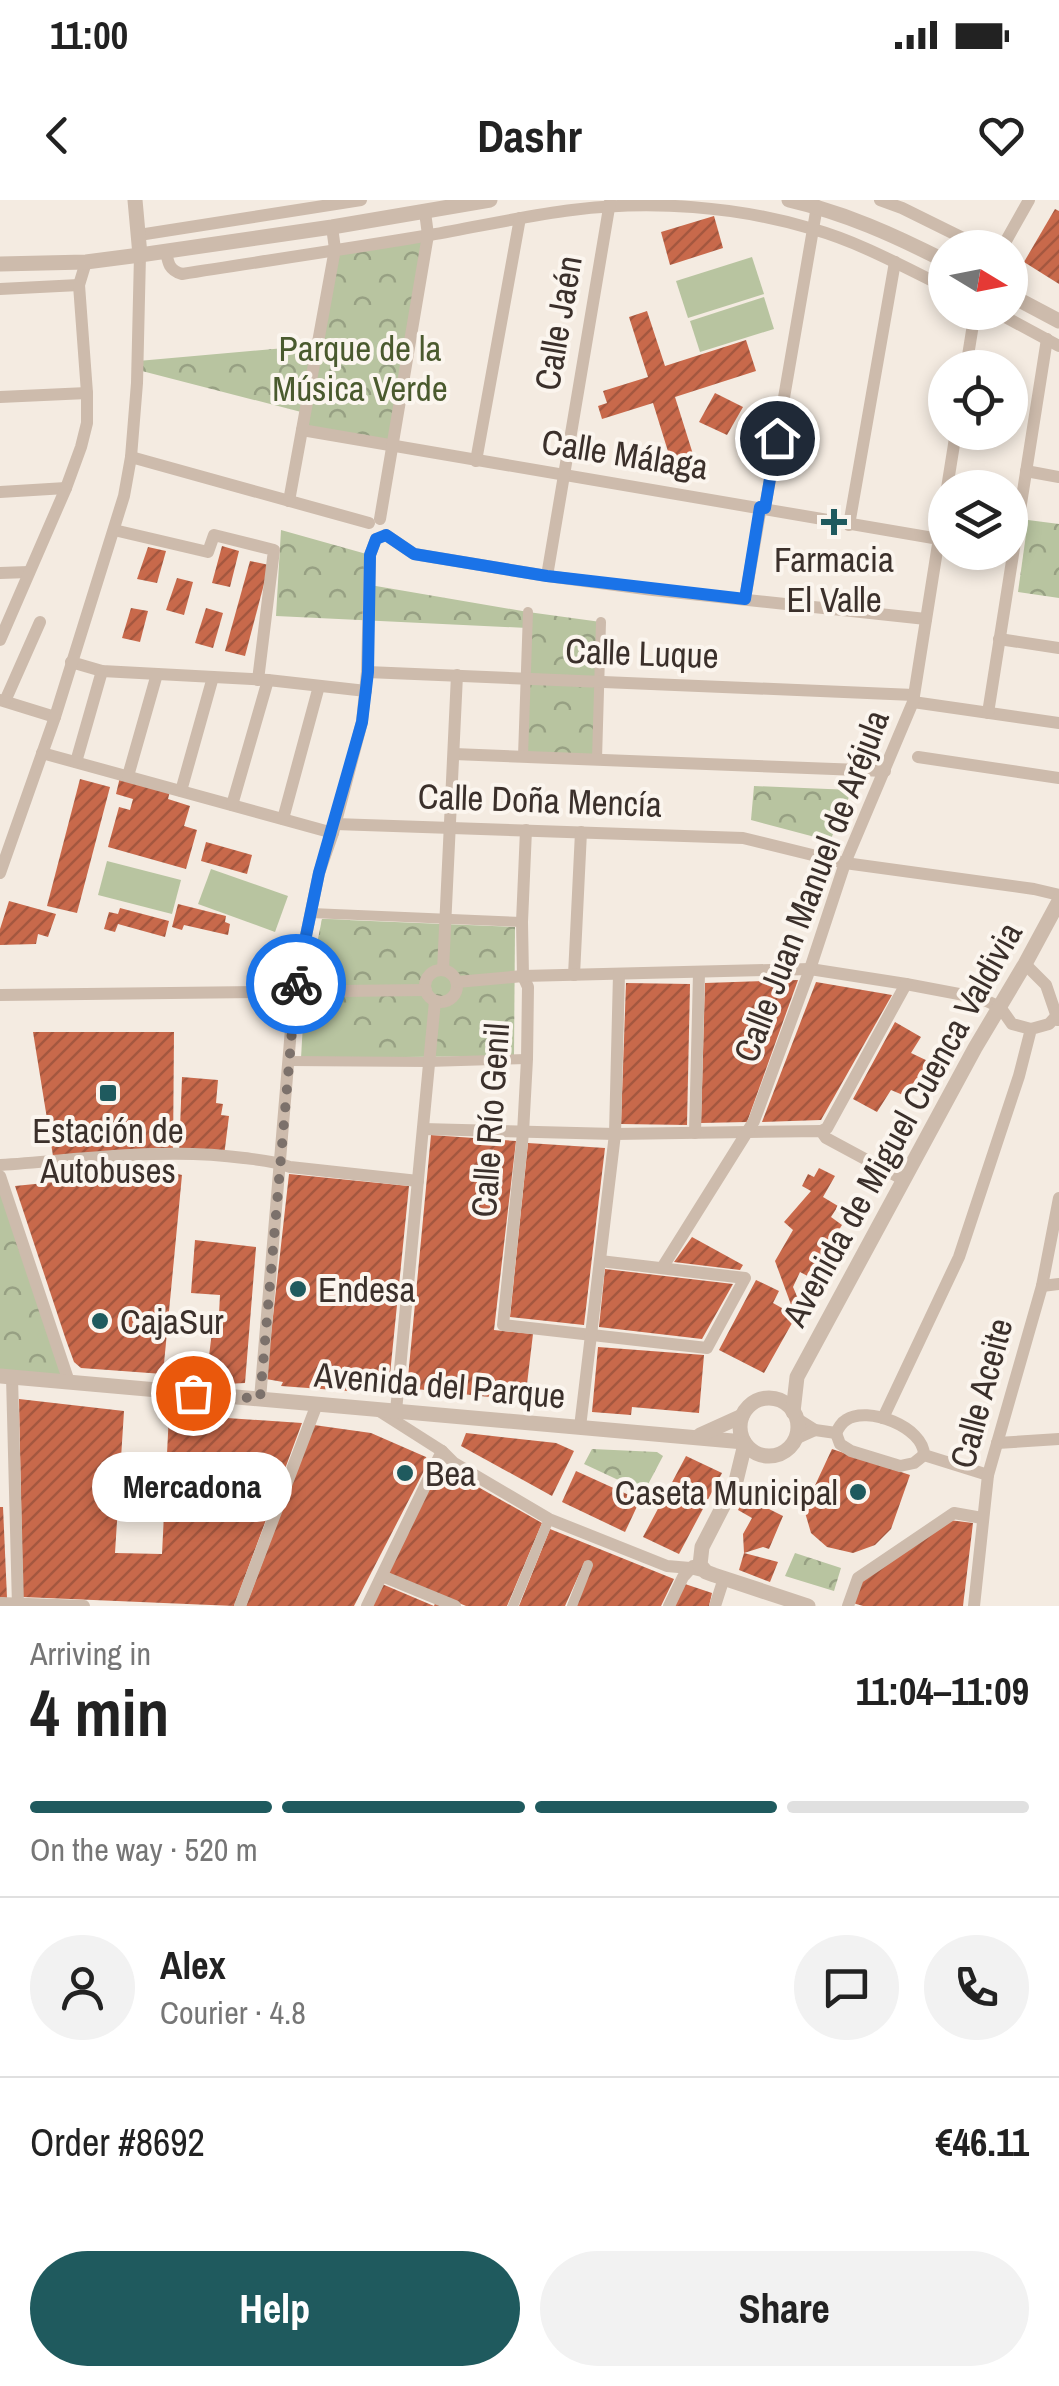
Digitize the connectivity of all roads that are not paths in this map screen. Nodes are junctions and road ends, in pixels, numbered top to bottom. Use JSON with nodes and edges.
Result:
{"nodes":[{"id":1,"x":136,"y":200,"type":"edge"},
{"id":2,"x":361,"y":200,"type":"edge"},
{"id":3,"x":490,"y":200,"type":"edge"},
{"id":4,"x":789,"y":200,"type":"edge"},
{"id":5,"x":880,"y":200,"type":"edge"},
{"id":6,"x":1029,"y":200,"type":"edge"},
{"id":7,"x":610,"y":204,"type":"edge"},
{"id":8,"x":817,"y":206,"type":"junction"},
{"id":9,"x":425,"y":212,"type":"junction"},
{"id":10,"x":520,"y":218,"type":"junction"},
{"id":11,"x":332,"y":227,"type":"junction"},
{"id":12,"x":813,"y":229,"type":"junction"},
{"id":13,"x":947,"y":230,"type":"edge"},
{"id":14,"x":1012,"y":230,"type":"edge"},
{"id":15,"x":139,"y":234,"type":"junction"},
{"id":16,"x":428,"y":235,"type":"junction"},
{"id":17,"x":335,"y":249,"type":"junction"},
{"id":18,"x":166,"y":251,"type":"junction"},
{"id":19,"x":928,"y":252,"type":"edge"},
{"id":20,"x":140,"y":255,"type":"junction"},
{"id":21,"x":86,"y":262,"type":"junction"},
{"id":22,"x":895,"y":262,"type":"junction"},
{"id":23,"x":0,"y":264,"type":"edge"},
{"id":24,"x":928,"y":278,"type":"edge"},
{"id":25,"x":79,"y":285,"type":"junction"},
{"id":26,"x":0,"y":288,"type":"edge"},
{"id":27,"x":1028,"y":304,"type":"edge"},
{"id":28,"x":1059,"y":321,"type":"edge"},
{"id":29,"x":1028,"y":329,"type":"edge"},
{"id":30,"x":1053,"y":343,"type":"edge"},
{"id":31,"x":87,"y":394,"type":"junction"},
{"id":32,"x":0,"y":397,"type":"edge"},
{"id":33,"x":302,"y":430,"type":"junction"},
{"id":34,"x":393,"y":446,"type":"junction"},
{"id":35,"x":131,"y":456,"type":"junction"},
{"id":36,"x":476,"y":461,"type":"junction"},
{"id":37,"x":1026,"y":470,"type":"edge"},
{"id":38,"x":1028,"y":471,"type":"edge"},
{"id":39,"x":562,"y":474,"type":"junction"},
{"id":40,"x":1059,"y":477,"type":"edge"},
{"id":41,"x":66,"y":488,"type":"junction"},
{"id":42,"x":0,"y":492,"type":"edge"},
{"id":43,"x":288,"y":500,"type":"junction"},
{"id":44,"x":763,"y":508,"type":"junction"},
{"id":45,"x":374,"y":520,"type":"junction"},
{"id":46,"x":850,"y":525,"type":"junction"},
{"id":47,"x":114,"y":530,"type":"junction"},
{"id":48,"x":381,"y":537,"type":"junction"},
{"id":49,"x":928,"y":540,"type":"edge"},
{"id":50,"x":935,"y":570,"type":"edge"},
{"id":51,"x":1005,"y":570,"type":"edge"},
{"id":52,"x":30,"y":572,"type":"junction"},
{"id":53,"x":0,"y":574,"type":"edge"},
{"id":54,"x":547,"y":576,"type":"junction"},
{"id":55,"x":745,"y":599,"type":"junction"},
{"id":56,"x":528,"y":612,"type":"dead end"},
{"id":57,"x":926,"y":618,"type":"junction"},
{"id":58,"x":40,"y":622,"type":"dead end"},
{"id":59,"x":601,"y":622,"type":"dead end"},
{"id":60,"x":999,"y":639,"type":"junction"},
{"id":61,"x":0,"y":640,"type":"edge"},
{"id":62,"x":1059,"y":648,"type":"edge"},
{"id":63,"x":72,"y":662,"type":"junction"},
{"id":64,"x":102,"y":671,"type":"junction"},
{"id":65,"x":368,"y":672,"type":"junction"},
{"id":66,"x":157,"y":674,"type":"junction"},
{"id":67,"x":457,"y":675,"type":"junction"},
{"id":68,"x":213,"y":677,"type":"junction"},
{"id":69,"x":525,"y":678,"type":"junction"},
{"id":70,"x":263,"y":680,"type":"junction"},
{"id":71,"x":599,"y":681,"type":"junction"},
{"id":72,"x":319,"y":686,"type":"junction"},
{"id":73,"x":366,"y":691,"type":"junction"},
{"id":74,"x":914,"y":698,"type":"junction"},
{"id":75,"x":3,"y":700,"type":"edge"},
{"id":76,"x":988,"y":713,"type":"junction"},
{"id":77,"x":55,"y":717,"type":"junction"},
{"id":78,"x":1059,"y":723,"type":"edge"},
{"id":79,"x":42,"y":753,"type":"junction"},
{"id":80,"x":454,"y":754,"type":"junction"},
{"id":81,"x":522,"y":756,"type":"junction"},
{"id":82,"x":918,"y":757,"type":"dead end"},
{"id":83,"x":597,"y":759,"type":"junction"},
{"id":84,"x":76,"y":762,"type":"junction"},
{"id":85,"x":885,"y":771,"type":"junction"},
{"id":86,"x":128,"y":776,"type":"junction"},
{"id":87,"x":1059,"y":778,"type":"edge"},
{"id":88,"x":181,"y":791,"type":"junction"},
{"id":89,"x":232,"y":805,"type":"junction"},
{"id":90,"x":283,"y":819,"type":"junction"},
{"id":91,"x":450,"y":826,"type":"junction"},
{"id":92,"x":334,"y":828,"type":"junction"},
{"id":93,"x":526,"y":830,"type":"junction"},
{"id":94,"x":581,"y":832,"type":"junction"},
{"id":95,"x":845,"y":863,"type":"junction"},
{"id":96,"x":0,"y":873,"type":"edge"},
{"id":97,"x":1059,"y":898,"type":"edge"},
{"id":98,"x":311,"y":913,"type":"junction"},
{"id":99,"x":445,"y":919,"type":"junction"},
{"id":100,"x":522,"y":922,"type":"junction"},
{"id":101,"x":1026,"y":964,"type":"junction"},
{"id":102,"x":810,"y":969,"type":"junction"},
{"id":103,"x":443,"y":970,"type":"junction"},
{"id":104,"x":699,"y":973,"type":"junction"},
{"id":105,"x":619,"y":974,"type":"junction"},
{"id":106,"x":574,"y":975,"type":"junction"},
{"id":107,"x":523,"y":976,"type":"junction"},
{"id":108,"x":456,"y":982,"type":"junction"},
{"id":109,"x":906,"y":984,"type":"junction"},
{"id":110,"x":294,"y":993,"type":"junction"},
{"id":111,"x":0,"y":995,"type":"edge"},
{"id":112,"x":431,"y":995,"type":"junction"},
{"id":113,"x":1000,"y":1007,"type":"junction"},
{"id":114,"x":1058,"y":1016,"type":"edge"},
{"id":115,"x":1031,"y":1030,"type":"junction"},
{"id":116,"x":527,"y":1060,"type":"junction"},
{"id":117,"x":288,"y":1062,"type":"junction"},
{"id":118,"x":428,"y":1062,"type":"junction"},
{"id":119,"x":423,"y":1130,"type":"junction"},
{"id":120,"x":748,"y":1131,"type":"junction"},
{"id":121,"x":821,"y":1131,"type":"junction"},
{"id":122,"x":694,"y":1132,"type":"junction"},
{"id":123,"x":523,"y":1133,"type":"junction"},
{"id":124,"x":615,"y":1134,"type":"junction"},
{"id":125,"x":280,"y":1163,"type":"junction"},
{"id":126,"x":0,"y":1165,"type":"edge"},
{"id":127,"x":0,"y":1176,"type":"edge"},
{"id":128,"x":904,"y":1180,"type":"junction"},
{"id":129,"x":418,"y":1181,"type":"junction"},
{"id":130,"x":1059,"y":1198,"type":"edge"},
{"id":131,"x":600,"y":1261,"type":"junction"},
{"id":132,"x":662,"y":1268,"type":"junction"},
{"id":133,"x":1059,"y":1284,"type":"edge"},
{"id":134,"x":1042,"y":1286,"type":"junction"},
{"id":135,"x":591,"y":1336,"type":"junction"},
{"id":136,"x":6,"y":1376,"type":"edge"},
{"id":137,"x":797,"y":1376,"type":"junction"},
{"id":138,"x":69,"y":1382,"type":"junction"},
{"id":139,"x":769,"y":1398,"type":"junction"},
{"id":140,"x":260,"y":1399,"type":"junction"},
{"id":141,"x":318,"y":1404,"type":"junction"},
{"id":142,"x":376,"y":1409,"type":"junction"},
{"id":143,"x":396,"y":1411,"type":"junction"},
{"id":144,"x":434,"y":1414,"type":"junction"},
{"id":145,"x":795,"y":1415,"type":"junction"},
{"id":146,"x":742,"y":1416,"type":"junction"},
{"id":147,"x":883,"y":1418,"type":"junction"},
{"id":148,"x":580,"y":1427,"type":"junction"},
{"id":149,"x":814,"y":1430,"type":"junction"},
{"id":150,"x":836,"y":1433,"type":"junction"},
{"id":151,"x":696,"y":1436,"type":"junction"},
{"id":152,"x":795,"y":1438,"type":"junction"},
{"id":153,"x":1059,"y":1439,"type":"edge"},
{"id":154,"x":744,"y":1443,"type":"junction"},
{"id":155,"x":997,"y":1443,"type":"junction"},
{"id":156,"x":436,"y":1448,"type":"junction"},
{"id":157,"x":924,"y":1455,"type":"junction"},
{"id":158,"x":768,"y":1456,"type":"junction"},
{"id":159,"x":988,"y":1475,"type":"junction"},
{"id":160,"x":736,"y":1482,"type":"junction"},
{"id":161,"x":548,"y":1518,"type":"junction"},
{"id":162,"x":982,"y":1518,"type":"junction"},
{"id":163,"x":588,"y":1565,"type":"dead end"},
{"id":164,"x":699,"y":1568,"type":"junction"},
{"id":165,"x":382,"y":1576,"type":"junction"},
{"id":166,"x":724,"y":1578,"type":"junction"},
{"id":167,"x":0,"y":1603,"type":"edge"},
{"id":168,"x":18,"y":1605,"type":"edge"},
{"id":169,"x":84,"y":1606,"type":"edge"},
{"id":170,"x":240,"y":1606,"type":"edge"},
{"id":171,"x":367,"y":1606,"type":"edge"},
{"id":172,"x":455,"y":1606,"type":"edge"},
{"id":173,"x":513,"y":1606,"type":"edge"},
{"id":174,"x":572,"y":1606,"type":"edge"},
{"id":175,"x":669,"y":1606,"type":"edge"},
{"id":176,"x":716,"y":1606,"type":"edge"},
{"id":177,"x":808,"y":1606,"type":"edge"},
{"id":178,"x":848,"y":1606,"type":"edge"},
{"id":179,"x":974,"y":1606,"type":"edge"}],
"edges":[{"from":1,"to":15,"type":"street"},
{"from":2,"to":15,"type":"street"},
{"from":3,"to":9,"type":"street"},
{"from":4,"to":8,"type":"street"},
{"from":5,"to":13,"type":"street"},
{"from":6,"to":14,"type":"street"},
{"from":7,"to":10,"type":"street"},
{"from":7,"to":12,"type":"street"},
{"from":7,"to":39,"type":"street","name":"Calle Jaén"},
{"from":8,"to":12,"type":"street"},
{"from":8,"to":19,"type":"street"},
{"from":9,"to":11,"type":"street"},
{"from":9,"to":16,"type":"street"},
{"from":10,"to":16,"type":"street"},
{"from":10,"to":36,"type":"street"},
{"from":11,"to":17,"type":"street"},
{"from":11,"to":18,"type":"street"},
{"from":12,"to":22,"type":"street"},
{"from":12,"to":44,"type":"street"},
{"from":15,"to":20,"type":"street"},
{"from":16,"to":17,"type":"street"},
{"from":16,"to":34,"type":"street"},
{"from":17,"to":18,"type":"street"},
{"from":17,"to":33,"type":"street"},
{"from":18,"to":20,"type":"street"},
{"from":20,"to":21,"type":"street"},
{"from":20,"to":35,"type":"street"},
{"from":21,"to":23,"type":"street"},
{"from":21,"to":25,"type":"street"},
{"from":22,"to":24,"type":"street"},
{"from":22,"to":46,"type":"street"},
{"from":25,"to":26,"type":"street"},
{"from":25,"to":31,"type":"street"},
{"from":27,"to":28,"type":"street"},
{"from":29,"to":30,"type":"street"},
{"from":30,"to":37,"type":"street"},
{"from":31,"to":32,"type":"street"},
{"from":31,"to":41,"type":"street"},
{"from":33,"to":34,"type":"street","name":"Calle Málaga"},
{"from":33,"to":43,"type":"street"},
{"from":34,"to":36,"type":"street","name":"Calle Málaga"},
{"from":34,"to":45,"type":"street"},
{"from":35,"to":43,"type":"street"},
{"from":35,"to":47,"type":"street"},
{"from":36,"to":39,"type":"street","name":"Calle Málaga"},
{"from":38,"to":40,"type":"street"},
{"from":39,"to":44,"type":"street","name":"Calle Málaga"},
{"from":39,"to":54,"type":"street","name":"Calle Jaén"},
{"from":41,"to":42,"type":"street"},
{"from":41,"to":52,"type":"street"},
{"from":43,"to":45,"type":"street"},
{"from":44,"to":46,"type":"street","name":"Calle Málaga"},
{"from":44,"to":55,"type":"street"},
{"from":45,"to":48,"type":"street"},
{"from":46,"to":49,"type":"street","name":"Calle Málaga"},
{"from":47,"to":63,"type":"street"},
{"from":47,"to":70,"type":"street"},
{"from":48,"to":54,"type":"street"},
{"from":48,"to":65,"type":"street"},
{"from":50,"to":57,"type":"street","name":"Calle Juan Manuel de Aréjula"},
{"from":51,"to":60,"type":"street"},
{"from":52,"to":53,"type":"street"},
{"from":52,"to":61,"type":"street"},
{"from":54,"to":55,"type":"street"},
{"from":55,"to":57,"type":"street"},
{"from":56,"to":69,"type":"street"},
{"from":57,"to":74,"type":"street","name":"Calle Juan Manuel de Aréjula"},
{"from":58,"to":75,"type":"street"},
{"from":59,"to":71,"type":"street"},
{"from":60,"to":62,"type":"street"},
{"from":60,"to":76,"type":"street"},
{"from":63,"to":64,"type":"street"},
{"from":63,"to":77,"type":"street"},
{"from":64,"to":66,"type":"street"},
{"from":64,"to":84,"type":"street"},
{"from":65,"to":67,"type":"street","name":"Calle Luque"},
{"from":65,"to":73,"type":"street"},
{"from":66,"to":68,"type":"street"},
{"from":66,"to":86,"type":"street"},
{"from":67,"to":69,"type":"street","name":"Calle Luque"},
{"from":67,"to":80,"type":"street"},
{"from":68,"to":70,"type":"street"},
{"from":68,"to":88,"type":"street"},
{"from":69,"to":71,"type":"street","name":"Calle Luque"},
{"from":69,"to":81,"type":"street"},
{"from":70,"to":72,"type":"street"},
{"from":70,"to":89,"type":"street"},
{"from":71,"to":74,"type":"street","name":"Calle Luque"},
{"from":71,"to":83,"type":"street"},
{"from":72,"to":73,"type":"street"},
{"from":72,"to":90,"type":"street"},
{"from":73,"to":92,"type":"street"},
{"from":74,"to":76,"type":"street","name":"Calle Luque"},
{"from":74,"to":85,"type":"street","name":"Calle Juan Manuel de Aréjula"},
{"from":75,"to":77,"type":"street"},
{"from":76,"to":78,"type":"street","name":"Calle Luque"},
{"from":77,"to":79,"type":"street"},
{"from":79,"to":84,"type":"street","name":"Calle Doña Mencía"},
{"from":79,"to":96,"type":"street"},
{"from":80,"to":81,"type":"street"},
{"from":80,"to":91,"type":"street"},
{"from":81,"to":83,"type":"street"},
{"from":82,"to":87,"type":"street"},
{"from":83,"to":85,"type":"street"},
{"from":84,"to":86,"type":"street","name":"Calle Doña Mencía"},
{"from":85,"to":95,"type":"street","name":"Calle Juan Manuel de Aréjula"},
{"from":86,"to":88,"type":"street","name":"Calle Doña Mencía"},
{"from":88,"to":89,"type":"street","name":"Calle Doña Mencía"},
{"from":89,"to":90,"type":"street","name":"Calle Doña Mencía"},
{"from":90,"to":92,"type":"street","name":"Calle Doña Mencía"},
{"from":91,"to":92,"type":"street","name":"Calle Doña Mencía"},
{"from":91,"to":93,"type":"street","name":"Calle Doña Mencía"},
{"from":91,"to":99,"type":"street"},
{"from":92,"to":98,"type":"street"},
{"from":93,"to":94,"type":"street","name":"Calle Doña Mencía"},
{"from":93,"to":100,"type":"street","name":"Calle Río Genil"},
{"from":94,"to":95,"type":"street","name":"Calle Doña Mencía"},
{"from":94,"to":106,"type":"street"},
{"from":95,"to":97,"type":"street","name":"Calle Doña Mencía"},
{"from":95,"to":102,"type":"street","name":"Calle Juan Manuel de Aréjula"},
{"from":97,"to":101,"type":"street","name":"Avenida de Miguel Cuenca Valdivia"},
{"from":98,"to":99,"type":"street"},
{"from":98,"to":110,"type":"street"},
{"from":99,"to":100,"type":"street"},
{"from":99,"to":103,"type":"street"},
{"from":100,"to":107,"type":"street","name":"Calle Río Genil"},
{"from":101,"to":113,"type":"street","name":"Avenida de Miguel Cuenca Valdivia"},
{"from":101,"to":114,"type":"street"},
{"from":102,"to":104,"type":"street"},
{"from":102,"to":109,"type":"street"},
{"from":102,"to":120,"type":"street","name":"Calle Juan Manuel de Aréjula"},
{"from":103,"to":108,"type":"street"},
{"from":103,"to":112,"type":"street"},
{"from":104,"to":105,"type":"street"},
{"from":104,"to":122,"type":"street"},
{"from":105,"to":106,"type":"street"},
{"from":105,"to":124,"type":"street"},
{"from":106,"to":107,"type":"street"},
{"from":107,"to":108,"type":"street"},
{"from":107,"to":116,"type":"street","name":"Calle Río Genil"},
{"from":108,"to":112,"type":"street"},
{"from":109,"to":113,"type":"street"},
{"from":109,"to":121,"type":"street"},
{"from":110,"to":111,"type":"street"},
{"from":110,"to":112,"type":"street"},
{"from":110,"to":117,"type":"street"},
{"from":112,"to":118,"type":"street"},
{"from":113,"to":115,"type":"street"},
{"from":113,"to":128,"type":"street","name":"Avenida de Miguel Cuenca Valdivia"},
{"from":114,"to":115,"type":"street"},
{"from":115,"to":147,"type":"street"},
{"from":116,"to":118,"type":"street"},
{"from":116,"to":123,"type":"street","name":"Calle Río Genil"},
{"from":117,"to":118,"type":"street"},
{"from":117,"to":125,"type":"street"},
{"from":118,"to":119,"type":"street"},
{"from":119,"to":123,"type":"street"},
{"from":119,"to":129,"type":"street"},
{"from":120,"to":121,"type":"street"},
{"from":120,"to":122,"type":"street"},
{"from":120,"to":132,"type":"street","name":"Calle Juan Manuel de Aréjula"},
{"from":121,"to":128,"type":"street"},
{"from":122,"to":124,"type":"street"},
{"from":123,"to":124,"type":"street"},
{"from":123,"to":135,"type":"street","name":"Calle Río Genil"},
{"from":124,"to":131,"type":"street"},
{"from":125,"to":126,"type":"street"},
{"from":125,"to":129,"type":"street"},
{"from":125,"to":140,"type":"street"},
{"from":127,"to":138,"type":"street"},
{"from":128,"to":137,"type":"street","name":"Avenida de Miguel Cuenca Valdivia"},
{"from":129,"to":143,"type":"street"},
{"from":130,"to":134,"type":"street","name":"Calle Aceite"},
{"from":131,"to":132,"type":"street"},
{"from":131,"to":135,"type":"street"},
{"from":132,"to":135,"type":"street"},
{"from":133,"to":134,"type":"street"},
{"from":134,"to":155,"type":"street","name":"Calle Aceite"},
{"from":135,"to":148,"type":"street"},
{"from":136,"to":138,"type":"street","name":"Avenida del Parque"},
{"from":136,"to":168,"type":"street"},
{"from":137,"to":139,"type":"street","name":"Avenida de Miguel Cuenca Valdivia"},
{"from":137,"to":145,"type":"street","name":"Avenida de Miguel Cuenca Valdivia"},
{"from":138,"to":140,"type":"street","name":"Avenida del Parque"},
{"from":139,"to":145,"type":"street"},
{"from":139,"to":146,"type":"street"},
{"from":140,"to":141,"type":"street","name":"Avenida del Parque"},
{"from":141,"to":142,"type":"street","name":"Avenida del Parque"},
{"from":141,"to":170,"type":"street"},
{"from":142,"to":143,"type":"street","name":"Avenida del Parque"},
{"from":142,"to":156,"type":"street"},
{"from":143,"to":144,"type":"street","name":"Avenida del Parque"},
{"from":144,"to":148,"type":"street","name":"Avenida del Parque"},
{"from":144,"to":156,"type":"street"},
{"from":145,"to":149,"type":"street"},
{"from":145,"to":152,"type":"street"},
{"from":146,"to":151,"type":"street","name":"Avenida del Parque"},
{"from":146,"to":154,"type":"street"},
{"from":147,"to":150,"type":"street"},
{"from":147,"to":157,"type":"street"},
{"from":148,"to":151,"type":"street","name":"Avenida del Parque"},
{"from":149,"to":150,"type":"street"},
{"from":149,"to":152,"type":"street"},
{"from":150,"to":157,"type":"street"},
{"from":151,"to":154,"type":"street","name":"Avenida del Parque"},
{"from":152,"to":158,"type":"street"},
{"from":153,"to":155,"type":"street"},
{"from":154,"to":158,"type":"street"},
{"from":154,"to":160,"type":"street"},
{"from":155,"to":159,"type":"street","name":"Calle Aceite"},
{"from":156,"to":161,"type":"street"},
{"from":156,"to":165,"type":"street"},
{"from":157,"to":159,"type":"street"},
{"from":158,"to":160,"type":"street"},
{"from":159,"to":162,"type":"street","name":"Calle Aceite"},
{"from":160,"to":164,"type":"street"},
{"from":161,"to":164,"type":"street"},
{"from":161,"to":173,"type":"street"},
{"from":162,"to":178,"type":"street"},
{"from":162,"to":179,"type":"street","name":"Calle Aceite"},
{"from":163,"to":174,"type":"street"},
{"from":164,"to":166,"type":"street"},
{"from":164,"to":175,"type":"street"},
{"from":165,"to":171,"type":"street"},
{"from":165,"to":172,"type":"street"},
{"from":166,"to":176,"type":"street"},
{"from":166,"to":177,"type":"street"},
{"from":167,"to":168,"type":"street"},
{"from":168,"to":169,"type":"street"}]}
